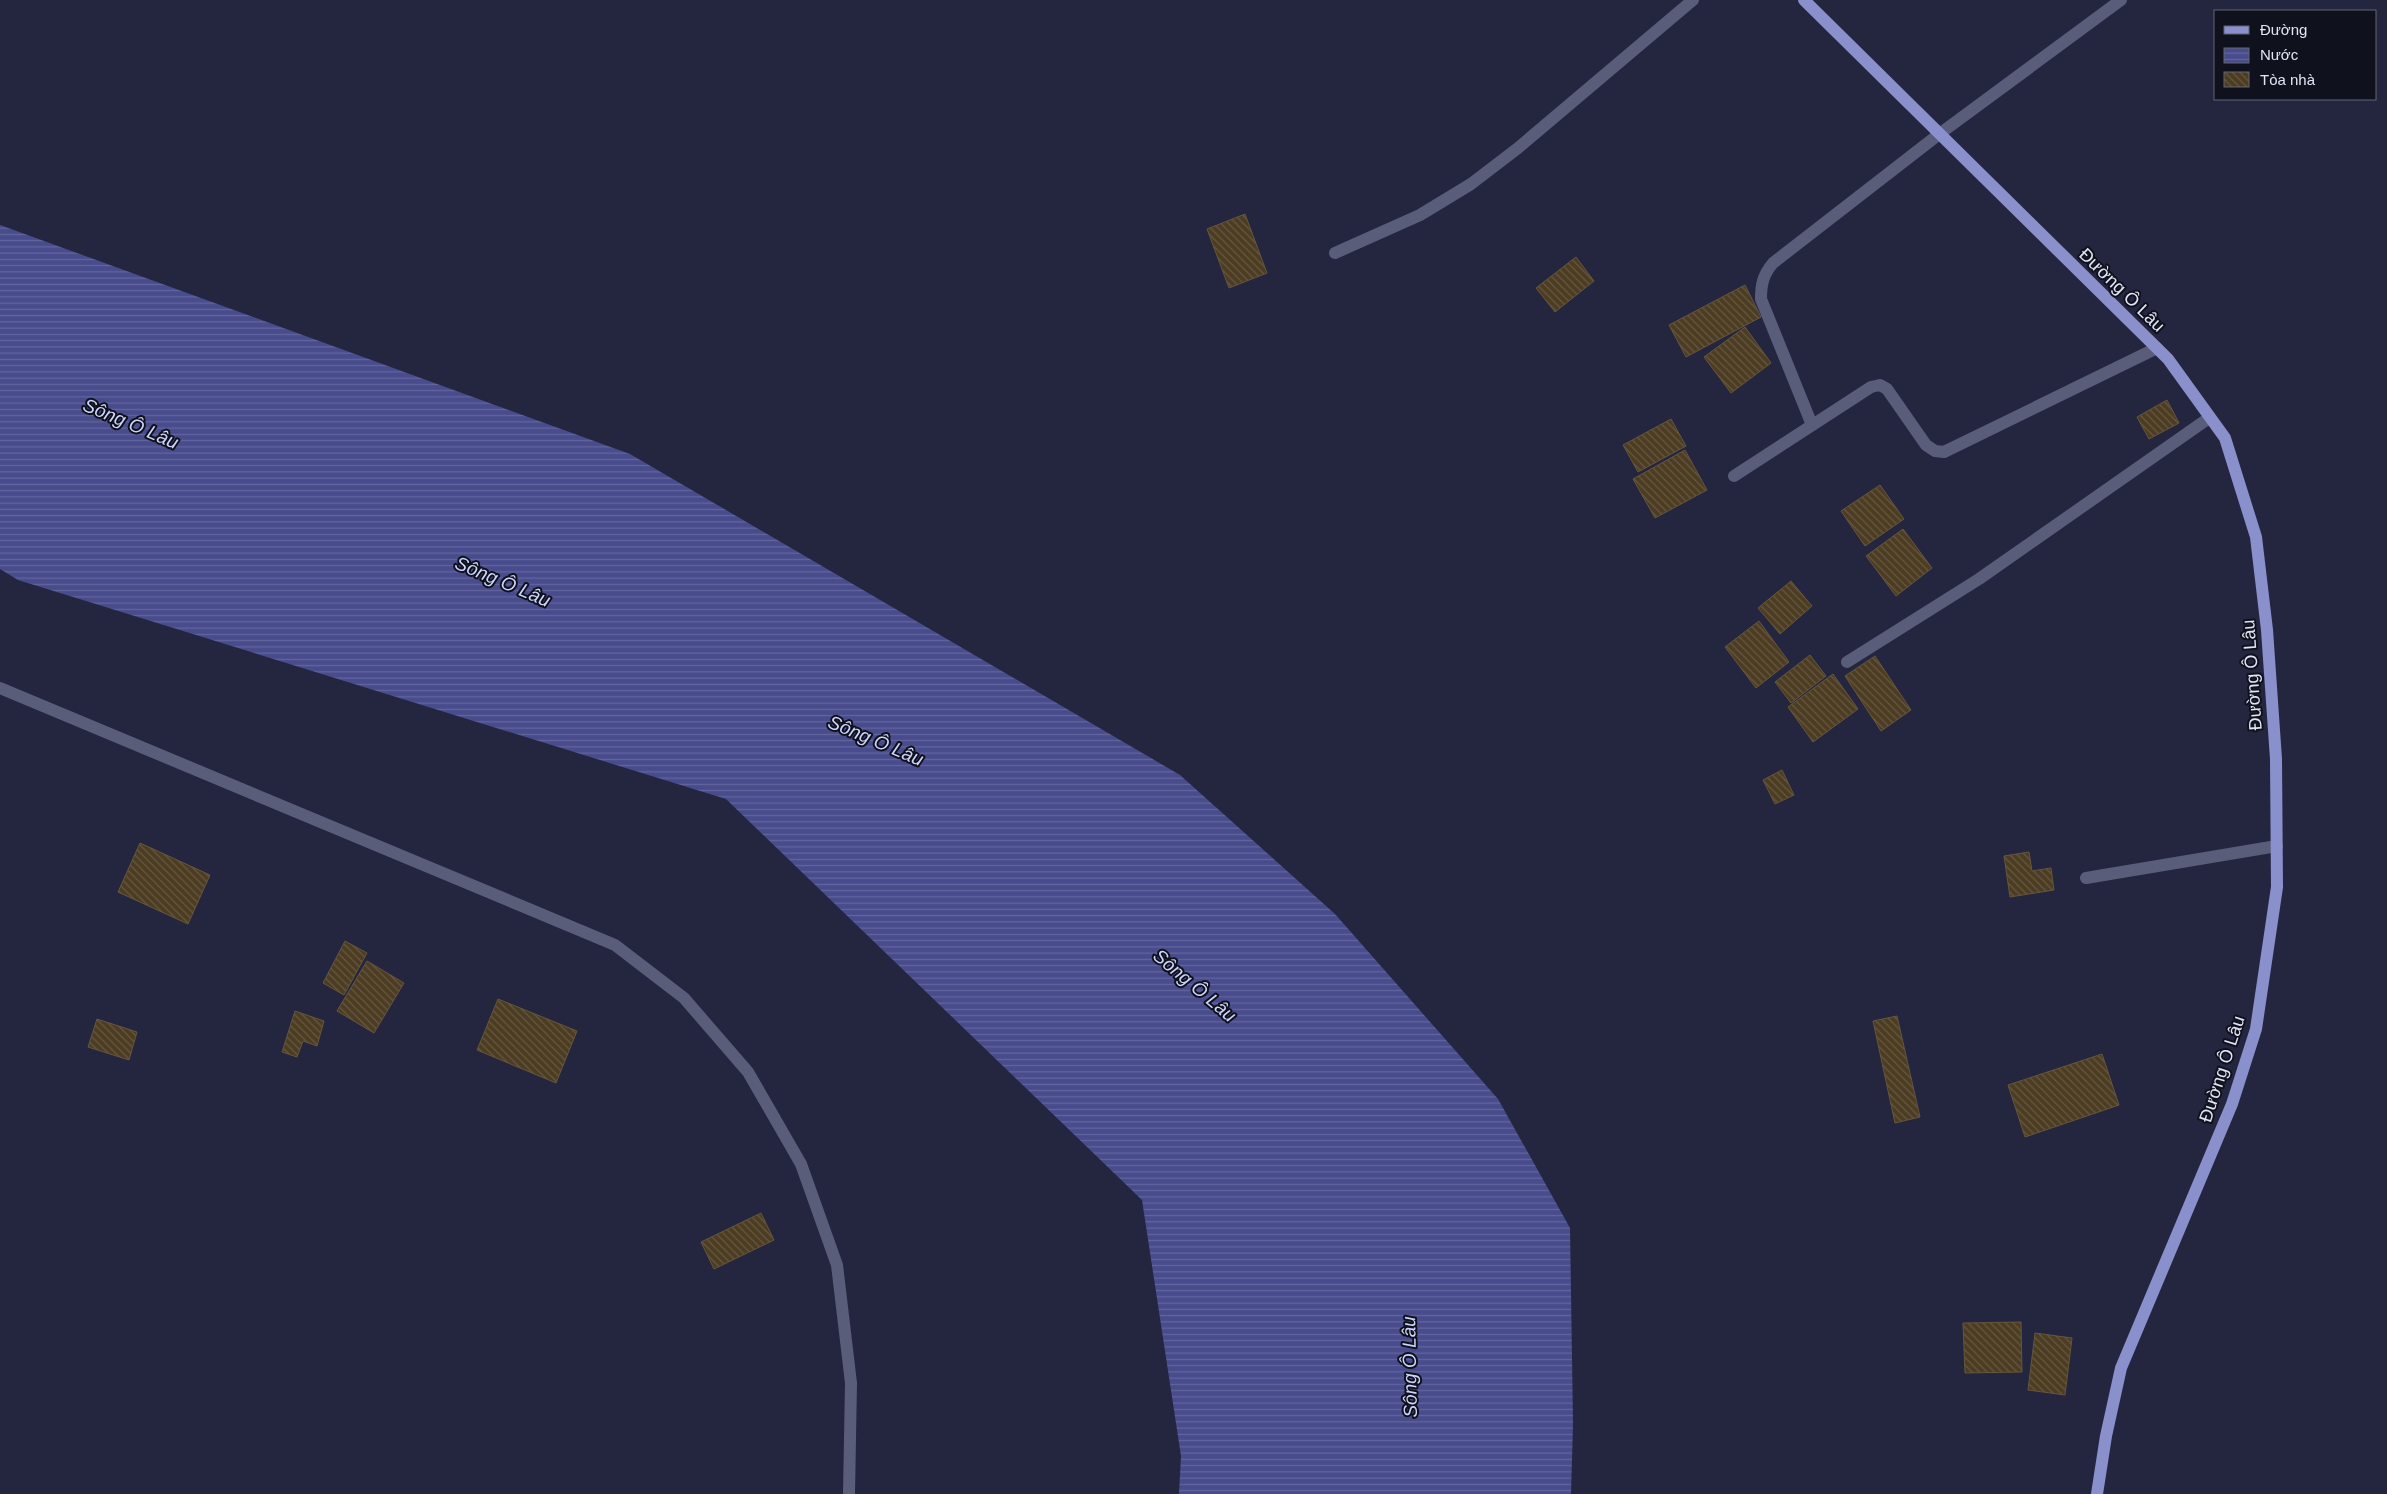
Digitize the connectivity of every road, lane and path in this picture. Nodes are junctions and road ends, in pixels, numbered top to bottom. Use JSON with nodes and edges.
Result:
{"nodes":[{"id":1,"x":1693,"y":0,"type":"edge"},
{"id":2,"x":1804,"y":0,"type":"edge"},
{"id":3,"x":2121,"y":0,"type":"edge"},
{"id":4,"x":1938,"y":135,"type":"junction"},
{"id":5,"x":1335,"y":254,"type":"dead end"},
{"id":6,"x":2157,"y":348,"type":"junction"},
{"id":7,"x":2209,"y":418,"type":"junction"},
{"id":8,"x":1812,"y":425,"type":"junction"},
{"id":9,"x":1734,"y":476,"type":"dead end"},
{"id":10,"x":1847,"y":662,"type":"dead end"},
{"id":11,"x":0,"y":688,"type":"edge"},
{"id":12,"x":2276,"y":846,"type":"junction"},
{"id":13,"x":2086,"y":878,"type":"dead end"},
{"id":14,"x":849,"y":1494,"type":"edge"},
{"id":15,"x":2097,"y":1494,"type":"edge"}],
"edges":[{"from":1,"to":5,"type":"street"},
{"from":2,"to":4,"type":"main road","name":"Đường Ô Lâu"},
{"from":3,"to":4,"type":"street"},
{"from":4,"to":6,"type":"main road","name":"Đường Ô Lâu"},
{"from":4,"to":8,"type":"street"},
{"from":6,"to":7,"type":"main road","name":"Đường Ô Lâu"},
{"from":6,"to":8,"type":"street"},
{"from":7,"to":10,"type":"street"},
{"from":7,"to":12,"type":"main road","name":"Đường Ô Lâu"},
{"from":8,"to":9,"type":"street"},
{"from":11,"to":14,"type":"street"},
{"from":12,"to":13,"type":"street"},
{"from":12,"to":15,"type":"main road","name":"Đường Ô Lâu"}]}
